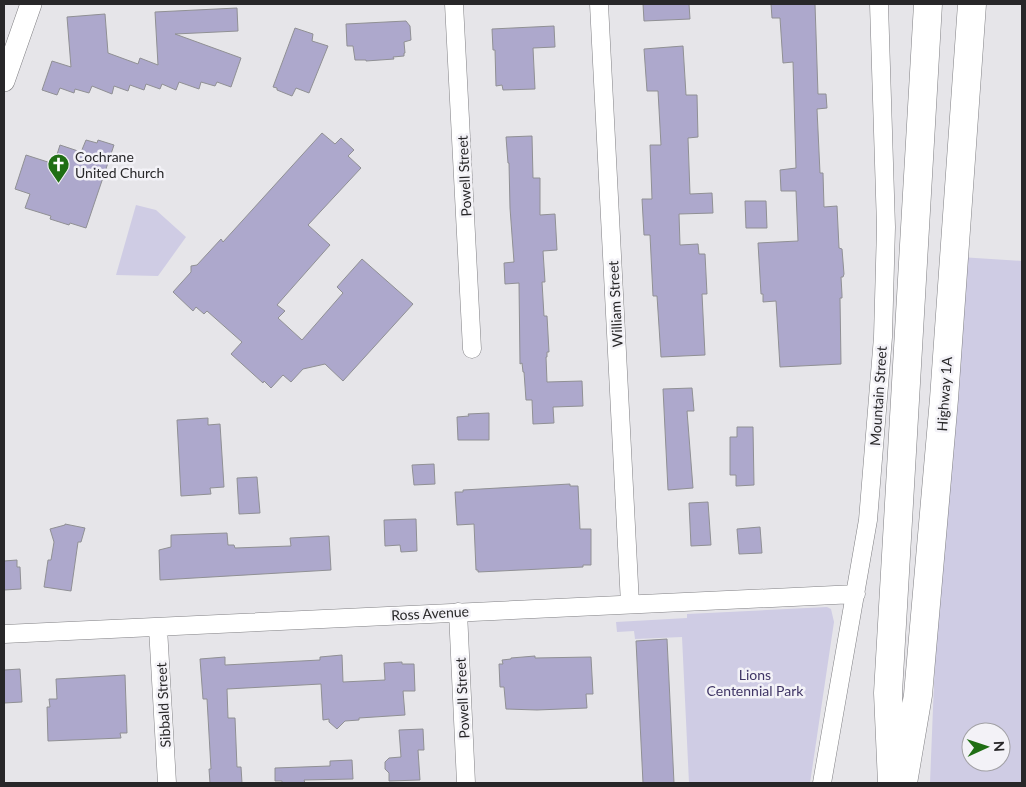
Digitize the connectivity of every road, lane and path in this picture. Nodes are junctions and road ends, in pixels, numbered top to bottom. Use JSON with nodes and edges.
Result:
{"nodes":[{"id":1,"x":31,"y":4,"type":"edge"},
{"id":2,"x":454,"y":4,"type":"edge"},
{"id":3,"x":599,"y":4,"type":"edge"},
{"id":4,"x":878,"y":4,"type":"edge"},
{"id":5,"x":920,"y":4,"type":"edge"},
{"id":6,"x":928,"y":4,"type":"edge"},
{"id":7,"x":972,"y":4,"type":"edge"},
{"id":8,"x":4,"y":81,"type":"edge"},
{"id":9,"x":922,"y":89,"type":"junction"},
{"id":10,"x":472,"y":349,"type":"dead end"},
{"id":11,"x":856,"y":594,"type":"junction"},
{"id":12,"x":630,"y":604,"type":"junction"},
{"id":13,"x":458,"y":612,"type":"junction"},
{"id":14,"x":158,"y":628,"type":"junction"},
{"id":15,"x":4,"y":634,"type":"edge"},
{"id":16,"x":167,"y":783,"type":"edge"},
{"id":17,"x":466,"y":783,"type":"edge"},
{"id":18,"x":822,"y":783,"type":"edge"},
{"id":19,"x":892,"y":783,"type":"edge"},
{"id":20,"x":903,"y":783,"type":"edge"}],
"edges":[{"from":1,"to":8,"type":"street"},
{"from":2,"to":10,"type":"street","name":"Powell Street"},
{"from":3,"to":12,"type":"street","name":"William Street"},
{"from":4,"to":11,"type":"street","name":"Mountain Street"},
{"from":5,"to":9,"type":"main road"},
{"from":6,"to":9,"type":"main road"},
{"from":7,"to":20,"type":"main road","name":"Highway 1A"},
{"from":9,"to":19,"type":"main road"},
{"from":11,"to":12,"type":"street","name":"Ross Avenue"},
{"from":11,"to":18,"type":"street","name":"Mountain Street"},
{"from":12,"to":13,"type":"street","name":"Ross Avenue"},
{"from":13,"to":14,"type":"street","name":"Ross Avenue"},
{"from":13,"to":17,"type":"street","name":"Powell Street"},
{"from":14,"to":15,"type":"street","name":"Ross Avenue"},
{"from":14,"to":16,"type":"street","name":"Sibbald Street"}]}
